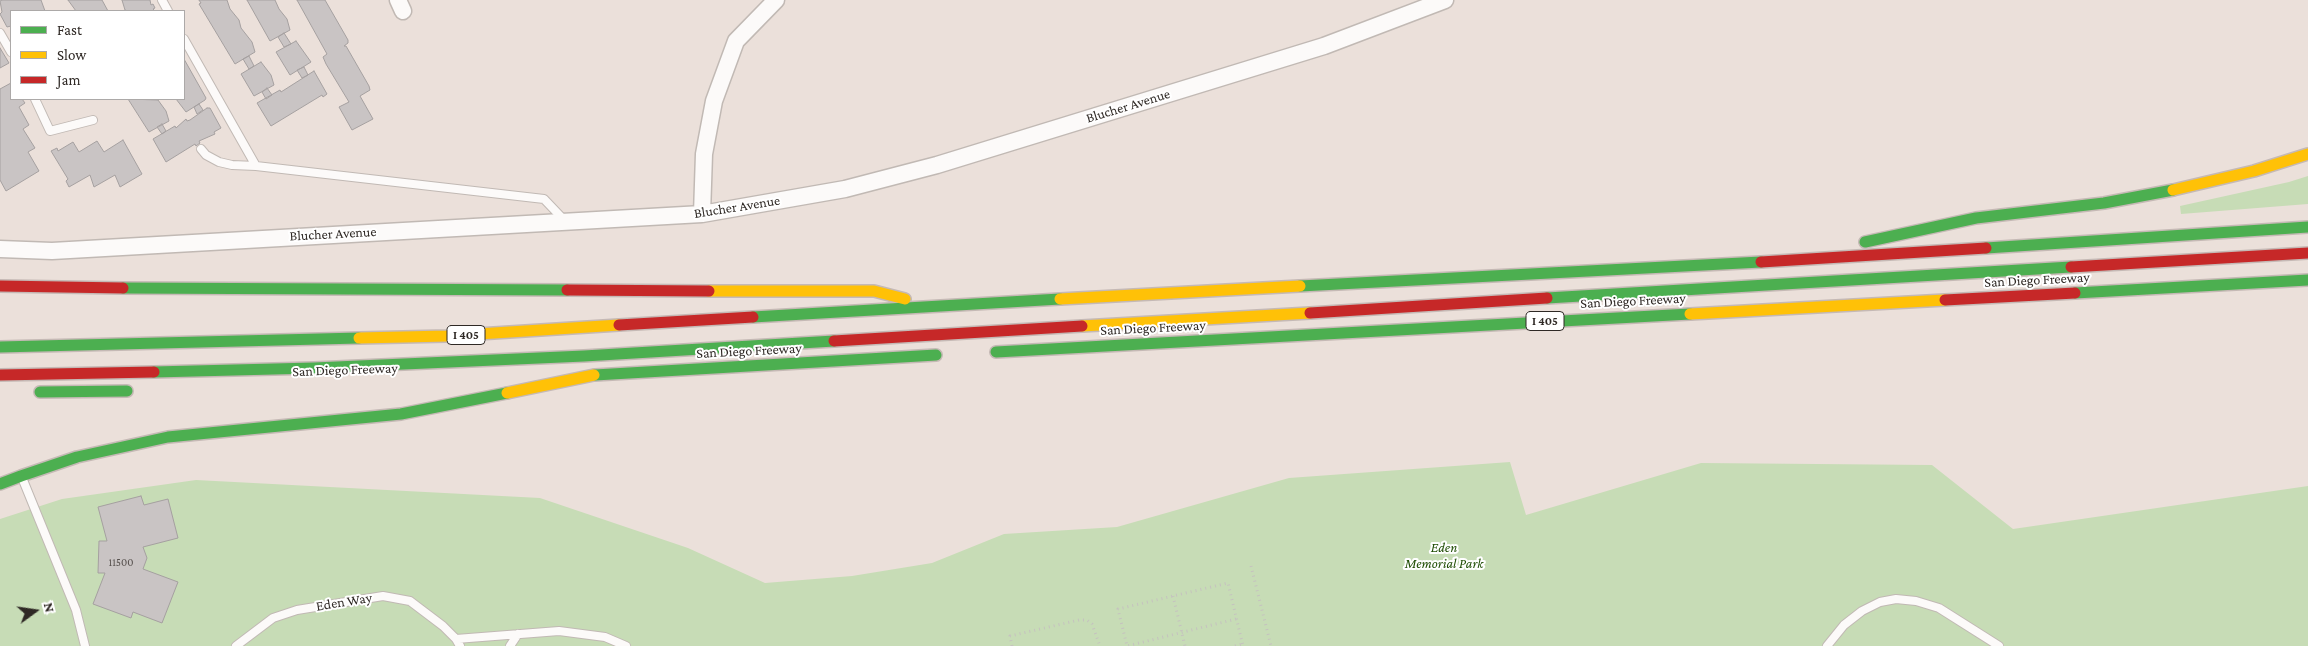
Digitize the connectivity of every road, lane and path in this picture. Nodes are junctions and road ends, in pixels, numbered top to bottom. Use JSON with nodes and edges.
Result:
{"nodes":[{"id":1,"x":776,"y":0,"type":"edge"},
{"id":2,"x":1444,"y":0,"type":"edge"},
{"id":3,"x":0,"y":33,"type":"edge"},
{"id":4,"x":185,"y":41,"type":"edge"},
{"id":5,"x":10,"y":50,"type":"edge"},
{"id":6,"x":35,"y":100,"type":"edge"},
{"id":7,"x":94,"y":120,"type":"dead end"},
{"id":8,"x":201,"y":148,"type":"dead end"},
{"id":9,"x":2308,"y":154,"type":"edge"},
{"id":10,"x":256,"y":166,"type":"junction"},
{"id":11,"x":702,"y":214,"type":"junction"},
{"id":12,"x":565,"y":221,"type":"junction"},
{"id":13,"x":2308,"y":227,"type":"edge"},
{"id":14,"x":0,"y":249,"type":"edge"},
{"id":15,"x":2308,"y":253,"type":"edge"},
{"id":16,"x":1778,"y":261,"type":"junction"},
{"id":17,"x":2308,"y":280,"type":"edge"},
{"id":18,"x":0,"y":286,"type":"edge"},
{"id":19,"x":930,"y":306,"type":"junction"},
{"id":20,"x":0,"y":347,"type":"edge"},
{"id":21,"x":982,"y":352,"type":"dead end"},
{"id":22,"x":952,"y":354,"type":"dead end"},
{"id":23,"x":0,"y":375,"type":"edge"},
{"id":24,"x":594,"y":375,"type":"junction"},
{"id":25,"x":527,"y":378,"type":"dead end"},
{"id":26,"x":137,"y":391,"type":"dead end"},
{"id":27,"x":30,"y":392,"type":"dead end"},
{"id":28,"x":21,"y":476,"type":"junction"},
{"id":29,"x":0,"y":484,"type":"edge"},
{"id":30,"x":1251,"y":566,"type":"dead end"},
{"id":31,"x":1173,"y":596,"type":"junction"},
{"id":32,"x":1236,"y":619,"type":"junction"},
{"id":33,"x":1181,"y":632,"type":"junction"},
{"id":34,"x":518,"y":634,"type":"junction"},
{"id":35,"x":458,"y":642,"type":"edge"},
{"id":36,"x":1243,"y":645,"type":"edge"},
{"id":37,"x":85,"y":646,"type":"edge"},
{"id":38,"x":236,"y":646,"type":"edge"},
{"id":39,"x":510,"y":646,"type":"edge"},
{"id":40,"x":626,"y":646,"type":"edge"},
{"id":41,"x":1012,"y":646,"type":"edge"},
{"id":42,"x":1100,"y":646,"type":"edge"},
{"id":43,"x":1185,"y":646,"type":"edge"},
{"id":44,"x":1235,"y":646,"type":"edge"},
{"id":45,"x":1271,"y":646,"type":"edge"},
{"id":46,"x":1827,"y":646,"type":"edge"},
{"id":47,"x":1999,"y":646,"type":"edge"}],
"edges":[{"from":1,"to":11,"type":"street"},
{"from":2,"to":11,"type":"street","name":"Blucher Avenue"},
{"from":3,"to":5,"type":"lane"},
{"from":4,"to":10,"type":"lane"},
{"from":6,"to":7,"type":"lane"},
{"from":8,"to":10,"type":"lane"},
{"from":9,"to":16,"type":"main road"},
{"from":10,"to":12,"type":"lane"},
{"from":11,"to":12,"type":"street","name":"Blucher Avenue"},
{"from":12,"to":14,"type":"street","name":"Blucher Avenue"},
{"from":13,"to":16,"type":"main road"},
{"from":15,"to":23,"type":"main road"},
{"from":16,"to":19,"type":"main road","number":"I 405"},
{"from":17,"to":21,"type":"main road","name":"San Diego Freeway","number":"I 405"},
{"from":18,"to":19,"type":"main road"},
{"from":19,"to":20,"type":"main road","number":"I 405"},
{"from":22,"to":24,"type":"main road","name":"San Diego Freeway"},
{"from":24,"to":25,"type":"main road","name":"San Diego Freeway"},
{"from":24,"to":28,"type":"main road"},
{"from":26,"to":27,"type":"main road"},
{"from":28,"to":29,"type":"main road"},
{"from":28,"to":37,"type":"lane"},
{"from":30,"to":45,"type":"path"},
{"from":31,"to":32,"type":"path"},
{"from":31,"to":33,"type":"path"},
{"from":31,"to":33,"type":"path"},
{"from":32,"to":33,"type":"path"},
{"from":32,"to":36,"type":"path"},
{"from":33,"to":43,"type":"path"},
{"from":34,"to":35,"type":"lane","name":"Eden Way"},
{"from":34,"to":39,"type":"lane"},
{"from":34,"to":40,"type":"lane","name":"Eden Way"},
{"from":35,"to":38,"type":"lane","name":"Eden Way"},
{"from":36,"to":44,"type":"path"},
{"from":41,"to":42,"type":"path"},
{"from":46,"to":47,"type":"lane"}]}
